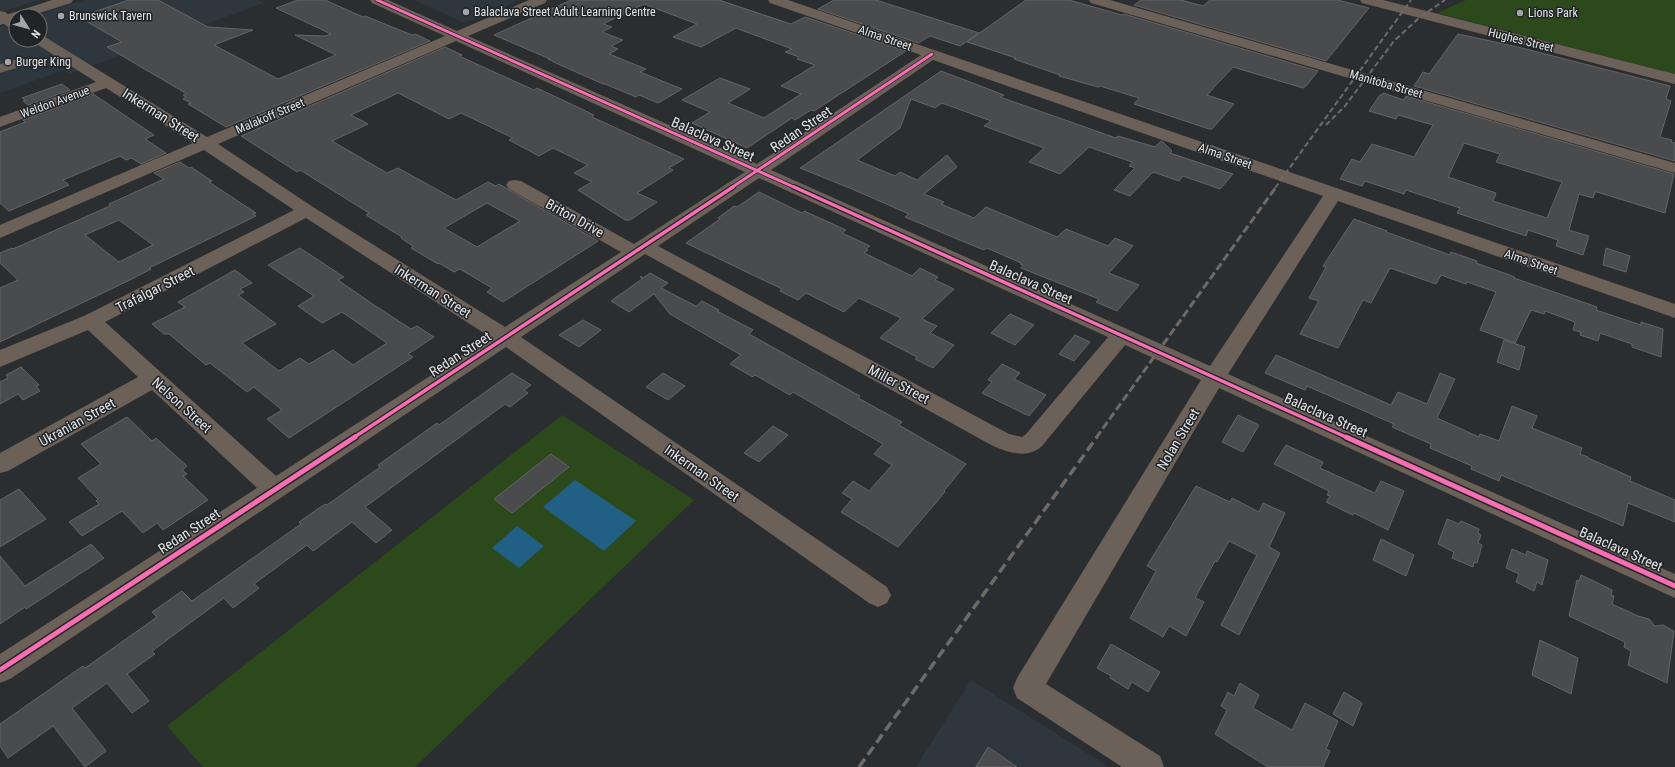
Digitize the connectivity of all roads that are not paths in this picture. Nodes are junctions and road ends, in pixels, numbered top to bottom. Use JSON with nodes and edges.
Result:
{"nodes":[{"id":1,"x":66,"y":0,"type":"edge"},
{"id":2,"x":377,"y":0,"type":"edge"},
{"id":3,"x":540,"y":0,"type":"edge"},
{"id":4,"x":775,"y":0,"type":"edge"},
{"id":5,"x":1096,"y":0,"type":"edge"},
{"id":6,"x":1367,"y":0,"type":"edge"},
{"id":7,"x":5,"y":20,"type":"edge"},
{"id":8,"x":456,"y":36,"type":"junction"},
{"id":9,"x":48,"y":45,"type":"edge"},
{"id":10,"x":932,"y":54,"type":"junction"},
{"id":11,"x":28,"y":63,"type":"dead end"},
{"id":12,"x":0,"y":70,"type":"edge"},
{"id":13,"x":1675,"y":79,"type":"edge"},
{"id":14,"x":109,"y":82,"type":"junction"},
{"id":15,"x":0,"y":122,"type":"edge"},
{"id":16,"x":206,"y":144,"type":"junction"},
{"id":17,"x":1675,"y":168,"type":"edge"},
{"id":18,"x":758,"y":171,"type":"junction"},
{"id":19,"x":515,"y":185,"type":"dead end"},
{"id":20,"x":1334,"y":193,"type":"junction"},
{"id":21,"x":307,"y":211,"type":"junction"},
{"id":22,"x":0,"y":232,"type":"edge"},
{"id":23,"x":640,"y":249,"type":"junction"},
{"id":24,"x":1675,"y":311,"type":"edge"},
{"id":25,"x":91,"y":321,"type":"junction"},
{"id":26,"x":1122,"y":335,"type":"junction"},
{"id":27,"x":506,"y":338,"type":"junction"},
{"id":28,"x":0,"y":359,"type":"edge"},
{"id":29,"x":1215,"y":377,"type":"junction"},
{"id":30,"x":153,"y":379,"type":"junction"},
{"id":31,"x":0,"y":464,"type":"edge"},
{"id":32,"x":274,"y":489,"type":"junction"},
{"id":33,"x":1675,"y":586,"type":"edge"},
{"id":34,"x":878,"y":594,"type":"dead end"},
{"id":35,"x":0,"y":670,"type":"edge"},
{"id":36,"x":1149,"y":767,"type":"edge"}],
"edges":[{"from":1,"to":7,"type":"street"},
{"from":2,"to":8,"type":"street","name":"Balaclava Street"},
{"from":3,"to":8,"type":"street","name":"Malakoff Street"},
{"from":4,"to":10,"type":"street","name":"Alma Street"},
{"from":5,"to":17,"type":"street","name":"Manitoba Street"},
{"from":6,"to":13,"type":"street","name":"Hughes Street"},
{"from":8,"to":16,"type":"street","name":"Malakoff Street"},
{"from":8,"to":18,"type":"street","name":"Balaclava Street"},
{"from":9,"to":14,"type":"street","name":"Inkerman Street"},
{"from":10,"to":18,"type":"street","name":"Redan Street"},
{"from":10,"to":20,"type":"street","name":"Alma Street"},
{"from":11,"to":12,"type":"street"},
{"from":14,"to":15,"type":"street","name":"Weldon Avenue"},
{"from":14,"to":16,"type":"street","name":"Inkerman Street"},
{"from":16,"to":21,"type":"street","name":"Inkerman Street"},
{"from":16,"to":22,"type":"street","name":"Malakoff Street"},
{"from":18,"to":23,"type":"street","name":"Redan Street"},
{"from":18,"to":26,"type":"street","name":"Balaclava Street"},
{"from":19,"to":23,"type":"street","name":"Briton Drive"},
{"from":20,"to":24,"type":"street","name":"Alma Street"},
{"from":20,"to":29,"type":"street","name":"Nolan Street"},
{"from":21,"to":25,"type":"street","name":"Trafalgar Street"},
{"from":21,"to":27,"type":"street","name":"Inkerman Street"},
{"from":23,"to":26,"type":"street","name":"Miller Street"},
{"from":23,"to":27,"type":"street","name":"Redan Street"},
{"from":25,"to":28,"type":"street","name":"Trafalgar Street"},
{"from":25,"to":30,"type":"street","name":"Nelson Street"},
{"from":26,"to":29,"type":"street","name":"Balaclava Street"},
{"from":27,"to":32,"type":"street","name":"Redan Street"},
{"from":27,"to":34,"type":"street","name":"Inkerman Street"},
{"from":29,"to":33,"type":"street","name":"Balaclava Street"},
{"from":29,"to":36,"type":"street","name":"Nolan Street"},
{"from":30,"to":31,"type":"street","name":"Ukranian Street"},
{"from":30,"to":32,"type":"street","name":"Nelson Street"},
{"from":32,"to":35,"type":"street","name":"Redan Street"}]}
